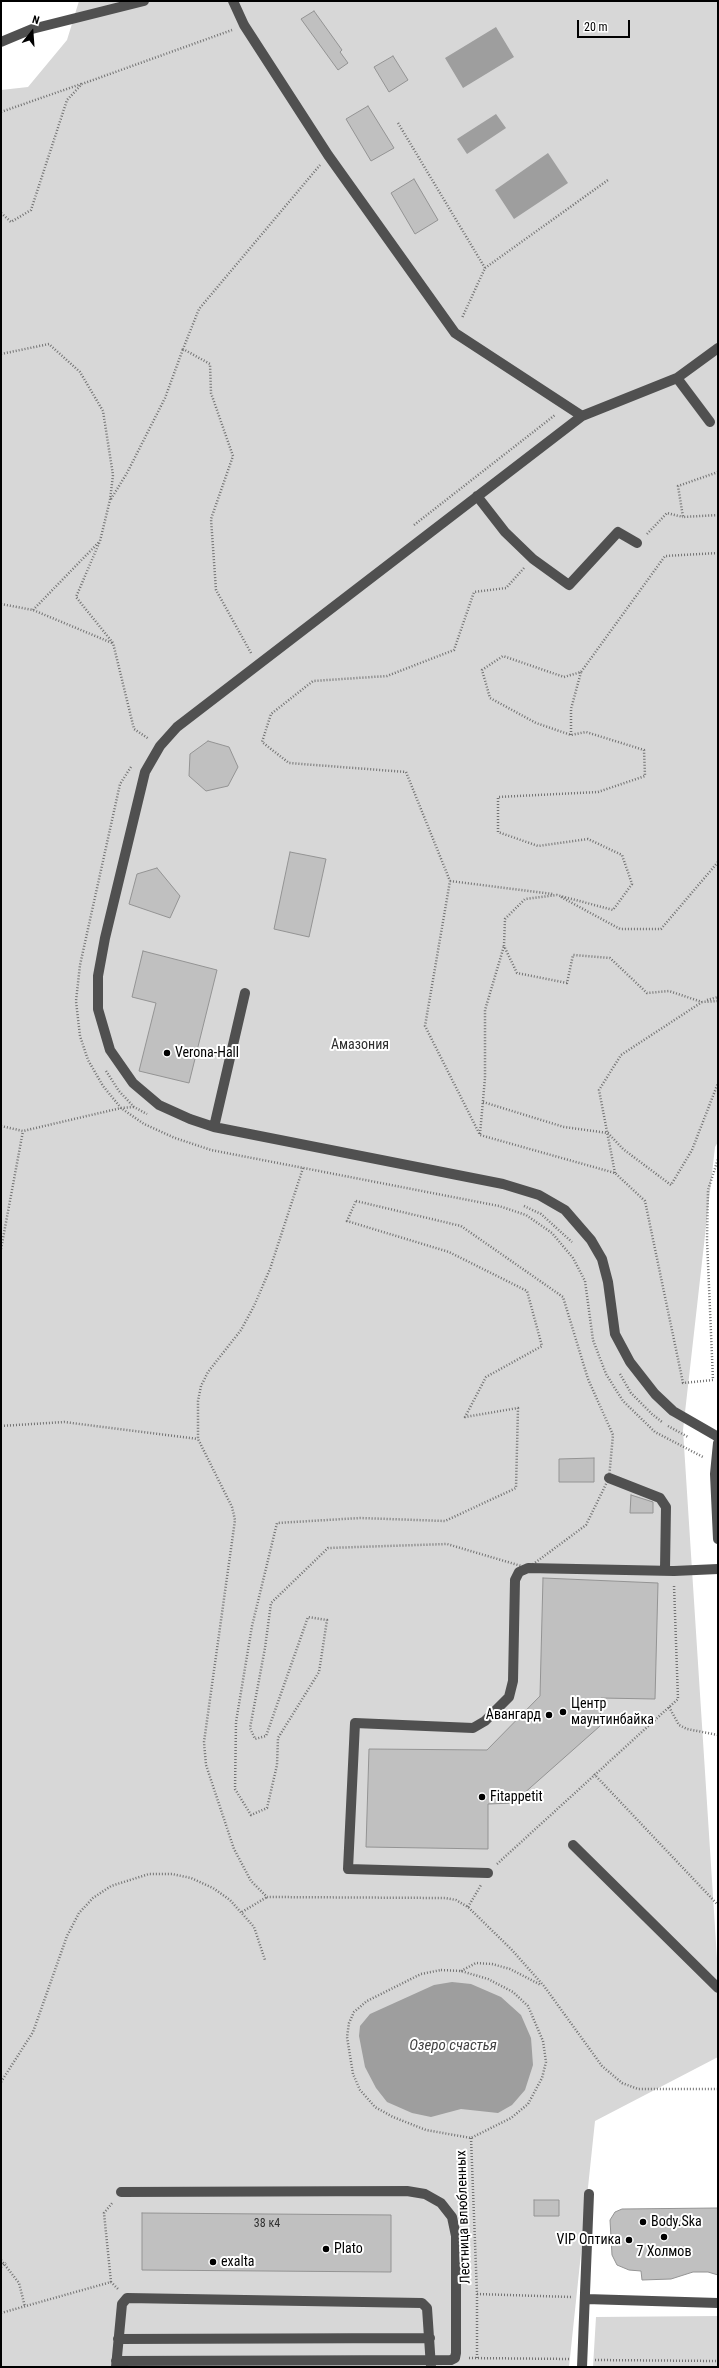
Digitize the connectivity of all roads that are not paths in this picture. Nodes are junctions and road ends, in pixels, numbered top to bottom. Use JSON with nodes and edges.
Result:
{"nodes":[{"id":1,"x":144,"y":1,"type":"edge"},
{"id":2,"x":233,"y":1,"type":"edge"},
{"id":3,"x":1,"y":42,"type":"edge"},
{"id":4,"x":718,"y":348,"type":"edge"},
{"id":5,"x":677,"y":378,"type":"junction"},
{"id":6,"x":582,"y":416,"type":"junction"},
{"id":7,"x":710,"y":422,"type":"dead end"},
{"id":8,"x":477,"y":496,"type":"junction"},
{"id":9,"x":636,"y":543,"type":"road end"},
{"id":10,"x":245,"y":993,"type":"dead end"},
{"id":11,"x":214,"y":1127,"type":"junction"},
{"id":12,"x":718,"y":1437,"type":"edge"},
{"id":13,"x":718,"y":1443,"type":"edge"},
{"id":14,"x":716,"y":1474,"type":"edge"},
{"id":15,"x":610,"y":1478,"type":"road end"},
{"id":16,"x":717,"y":1513,"type":"edge"},
{"id":17,"x":718,"y":1539,"type":"edge"},
{"id":18,"x":718,"y":1569,"type":"edge"},
{"id":19,"x":669,"y":1570,"type":"junction"},
{"id":20,"x":573,"y":1845,"type":"dead end"},
{"id":21,"x":488,"y":1873,"type":"road end"},
{"id":22,"x":718,"y":1988,"type":"edge"},
{"id":23,"x":121,"y":2192,"type":"dead end"},
{"id":24,"x":589,"y":2194,"type":"dead end"},
{"id":25,"x":586,"y":2299,"type":"junction"},
{"id":26,"x":718,"y":2303,"type":"edge"},
{"id":27,"x":430,"y":2338,"type":"junction"},
{"id":28,"x":118,"y":2339,"type":"junction"},
{"id":29,"x":116,"y":2364,"type":"edge"},
{"id":30,"x":431,"y":2364,"type":"edge"},
{"id":31,"x":582,"y":2367,"type":"edge"}],
"edges":[{"from":1,"to":3,"type":"street"},
{"from":2,"to":6,"type":"street"},
{"from":4,"to":5,"type":"street"},
{"from":5,"to":6,"type":"street"},
{"from":5,"to":7,"type":"street"},
{"from":6,"to":8,"type":"street"},
{"from":8,"to":9,"type":"street"},
{"from":8,"to":11,"type":"street"},
{"from":10,"to":11,"type":"street"},
{"from":11,"to":12,"type":"street"},
{"from":13,"to":14,"type":"street"},
{"from":14,"to":16,"type":"street"},
{"from":15,"to":19,"type":"street"},
{"from":16,"to":17,"type":"street"},
{"from":18,"to":19,"type":"street"},
{"from":19,"to":21,"type":"street"},
{"from":20,"to":22,"type":"street"},
{"from":23,"to":30,"type":"street"},
{"from":24,"to":25,"type":"street"},
{"from":25,"to":26,"type":"street"},
{"from":25,"to":31,"type":"street"},
{"from":27,"to":28,"type":"street"},
{"from":27,"to":28,"type":"street"},
{"from":27,"to":30,"type":"street"},
{"from":28,"to":29,"type":"street"},
{"from":29,"to":30,"type":"street"}]}
